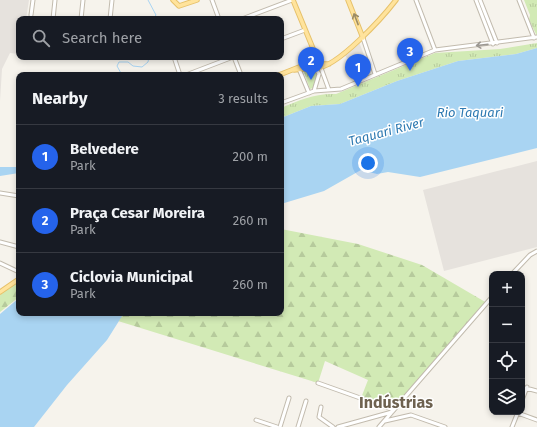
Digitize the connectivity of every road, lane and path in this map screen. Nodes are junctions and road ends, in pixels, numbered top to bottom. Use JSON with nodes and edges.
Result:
{"nodes":[{"id":1,"x":33,"y":0,"type":"edge"},
{"id":2,"x":55,"y":0,"type":"edge"},
{"id":3,"x":83,"y":0,"type":"edge"},
{"id":4,"x":112,"y":0,"type":"edge"},
{"id":5,"x":173,"y":0,"type":"edge"},
{"id":6,"x":197,"y":0,"type":"edge"},
{"id":7,"x":212,"y":0,"type":"edge"},
{"id":8,"x":292,"y":0,"type":"edge"},
{"id":9,"x":348,"y":0,"type":"edge"},
{"id":10,"x":396,"y":0,"type":"edge"},
{"id":11,"x":416,"y":0,"type":"edge"},
{"id":12,"x":476,"y":0,"type":"edge"},
{"id":13,"x":480,"y":0,"type":"edge"},
{"id":14,"x":519,"y":0,"type":"edge"},
{"id":15,"x":31,"y":15,"type":"dead end"},
{"id":16,"x":53,"y":16,"type":"edge"},
{"id":17,"x":81,"y":16,"type":"edge"},
{"id":18,"x":110,"y":16,"type":"edge"},
{"id":19,"x":218,"y":16,"type":"edge"},
{"id":20,"x":250,"y":16,"type":"edge"},
{"id":21,"x":488,"y":26,"type":"junction"},
{"id":22,"x":305,"y":30,"type":"junction"},
{"id":23,"x":536,"y":37,"type":"edge"},
{"id":24,"x":284,"y":38,"type":"edge"},
{"id":25,"x":363,"y":38,"type":"junction"},
{"id":26,"x":495,"y":44,"type":"junction"},
{"id":27,"x":435,"y":50,"type":"junction"},
{"id":28,"x":315,"y":54,"type":"junction"},
{"id":29,"x":175,"y":60,"type":"edge"},
{"id":30,"x":225,"y":60,"type":"edge"},
{"id":31,"x":234,"y":60,"type":"edge"},
{"id":32,"x":315,"y":63,"type":"junction"},
{"id":33,"x":329,"y":64,"type":"junction"},
{"id":34,"x":316,"y":68,"type":"junction"},
{"id":35,"x":299,"y":69,"type":"junction"},
{"id":36,"x":291,"y":70,"type":"junction"},
{"id":37,"x":179,"y":72,"type":"edge"},
{"id":38,"x":194,"y":72,"type":"edge"},
{"id":39,"x":240,"y":72,"type":"edge"},
{"id":40,"x":284,"y":73,"type":"edge"},
{"id":41,"x":375,"y":74,"type":"junction"},
{"id":42,"x":329,"y":90,"type":"junction"},
{"id":43,"x":314,"y":91,"type":"junction"},
{"id":44,"x":309,"y":93,"type":"junction"},
{"id":45,"x":284,"y":102,"type":"edge"},
{"id":46,"x":0,"y":193,"type":"edge"},
{"id":47,"x":16,"y":196,"type":"edge"},
{"id":48,"x":0,"y":242,"type":"edge"},
{"id":49,"x":16,"y":246,"type":"edge"},
{"id":50,"x":537,"y":251,"type":"edge"},
{"id":51,"x":0,"y":263,"type":"edge"},
{"id":52,"x":16,"y":271,"type":"edge"},
{"id":53,"x":515,"y":271,"type":"edge"},
{"id":54,"x":16,"y":281,"type":"edge"},
{"id":55,"x":0,"y":292,"type":"edge"},
{"id":56,"x":489,"y":300,"type":"edge"},
{"id":57,"x":318,"y":383,"type":"dead end"},
{"id":58,"x":525,"y":390,"type":"edge"},
{"id":59,"x":537,"y":391,"type":"edge"},
{"id":60,"x":289,"y":398,"type":"dead end"},
{"id":61,"x":306,"y":401,"type":"dead end"},
{"id":62,"x":321,"y":407,"type":"dead end"},
{"id":63,"x":393,"y":411,"type":"junction"},
{"id":64,"x":516,"y":415,"type":"edge"},
{"id":65,"x":524,"y":415,"type":"edge"},
{"id":66,"x":256,"y":420,"type":"dead end"},
{"id":67,"x":537,"y":420,"type":"edge"},
{"id":68,"x":385,"y":421,"type":"junction"},
{"id":69,"x":278,"y":427,"type":"edge"},
{"id":70,"x":298,"y":427,"type":"edge"},
{"id":71,"x":333,"y":427,"type":"edge"},
{"id":72,"x":338,"y":427,"type":"edge"},
{"id":73,"x":379,"y":427,"type":"edge"},
{"id":74,"x":445,"y":427,"type":"edge"},
{"id":75,"x":512,"y":427,"type":"edge"}],
"edges":[{"from":1,"to":15,"type":"street"},
{"from":2,"to":16,"type":"street"},
{"from":3,"to":17,"type":"street"},
{"from":4,"to":18,"type":"street"},
{"from":5,"to":6,"type":"main road"},
{"from":7,"to":19,"type":"street"},
{"from":8,"to":20,"type":"street"},
{"from":8,"to":22,"type":"main road"},
{"from":25,"to":9,"type":"main road","one_way":true},
{"from":10,"to":25,"type":"main road"},
{"from":11,"to":27,"type":"street"},
{"from":12,"to":21,"type":"street"},
{"from":13,"to":21,"type":"street"},
{"from":14,"to":23,"type":"street"},
{"from":21,"to":26,"type":"street"},
{"from":22,"to":24,"type":"street"},
{"from":22,"to":28,"type":"main road"},
{"from":23,"to":26,"type":"street"},
{"from":25,"to":33,"type":"main road"},
{"from":25,"to":41,"type":"street"},
{"from":26,"to":27,"type":"street","one_way":true},
{"from":27,"to":41,"type":"street"},
{"from":28,"to":32,"type":"main road"},
{"from":28,"to":32,"type":"main road"},
{"from":29,"to":37,"type":"street"},
{"from":30,"to":38,"type":"street"},
{"from":31,"to":39,"type":"street"},
{"from":32,"to":33,"type":"main road"},
{"from":32,"to":34,"type":"main road"},
{"from":32,"to":34,"type":"main road"},
{"from":32,"to":36,"type":"main road"},
{"from":33,"to":34,"type":"main road"},
{"from":34,"to":35,"type":"main road"},
{"from":34,"to":42,"type":"street"},
{"from":34,"to":43,"type":"street"},
{"from":35,"to":36,"type":"main road"},
{"from":35,"to":44,"type":"street"},
{"from":36,"to":40,"type":"main road"},
{"from":41,"to":42,"type":"street"},
{"from":42,"to":43,"type":"street"},
{"from":43,"to":44,"type":"street"},
{"from":44,"to":45,"type":"street"},
{"from":46,"to":47,"type":"street"},
{"from":48,"to":49,"type":"street"},
{"from":50,"to":53,"type":"street"},
{"from":51,"to":52,"type":"street"},
{"from":54,"to":55,"type":"main road"},
{"from":56,"to":63,"type":"street"},
{"from":57,"to":63,"type":"street"},
{"from":58,"to":59,"type":"street"},
{"from":60,"to":69,"type":"street"},
{"from":61,"to":70,"type":"street"},
{"from":62,"to":71,"type":"street"},
{"from":63,"to":68,"type":"street"},
{"from":63,"to":72,"type":"street"},
{"from":64,"to":75,"type":"street"},
{"from":65,"to":67,"type":"street"},
{"from":66,"to":69,"type":"street"},
{"from":68,"to":73,"type":"street"},
{"from":68,"to":74,"type":"street"}]}
